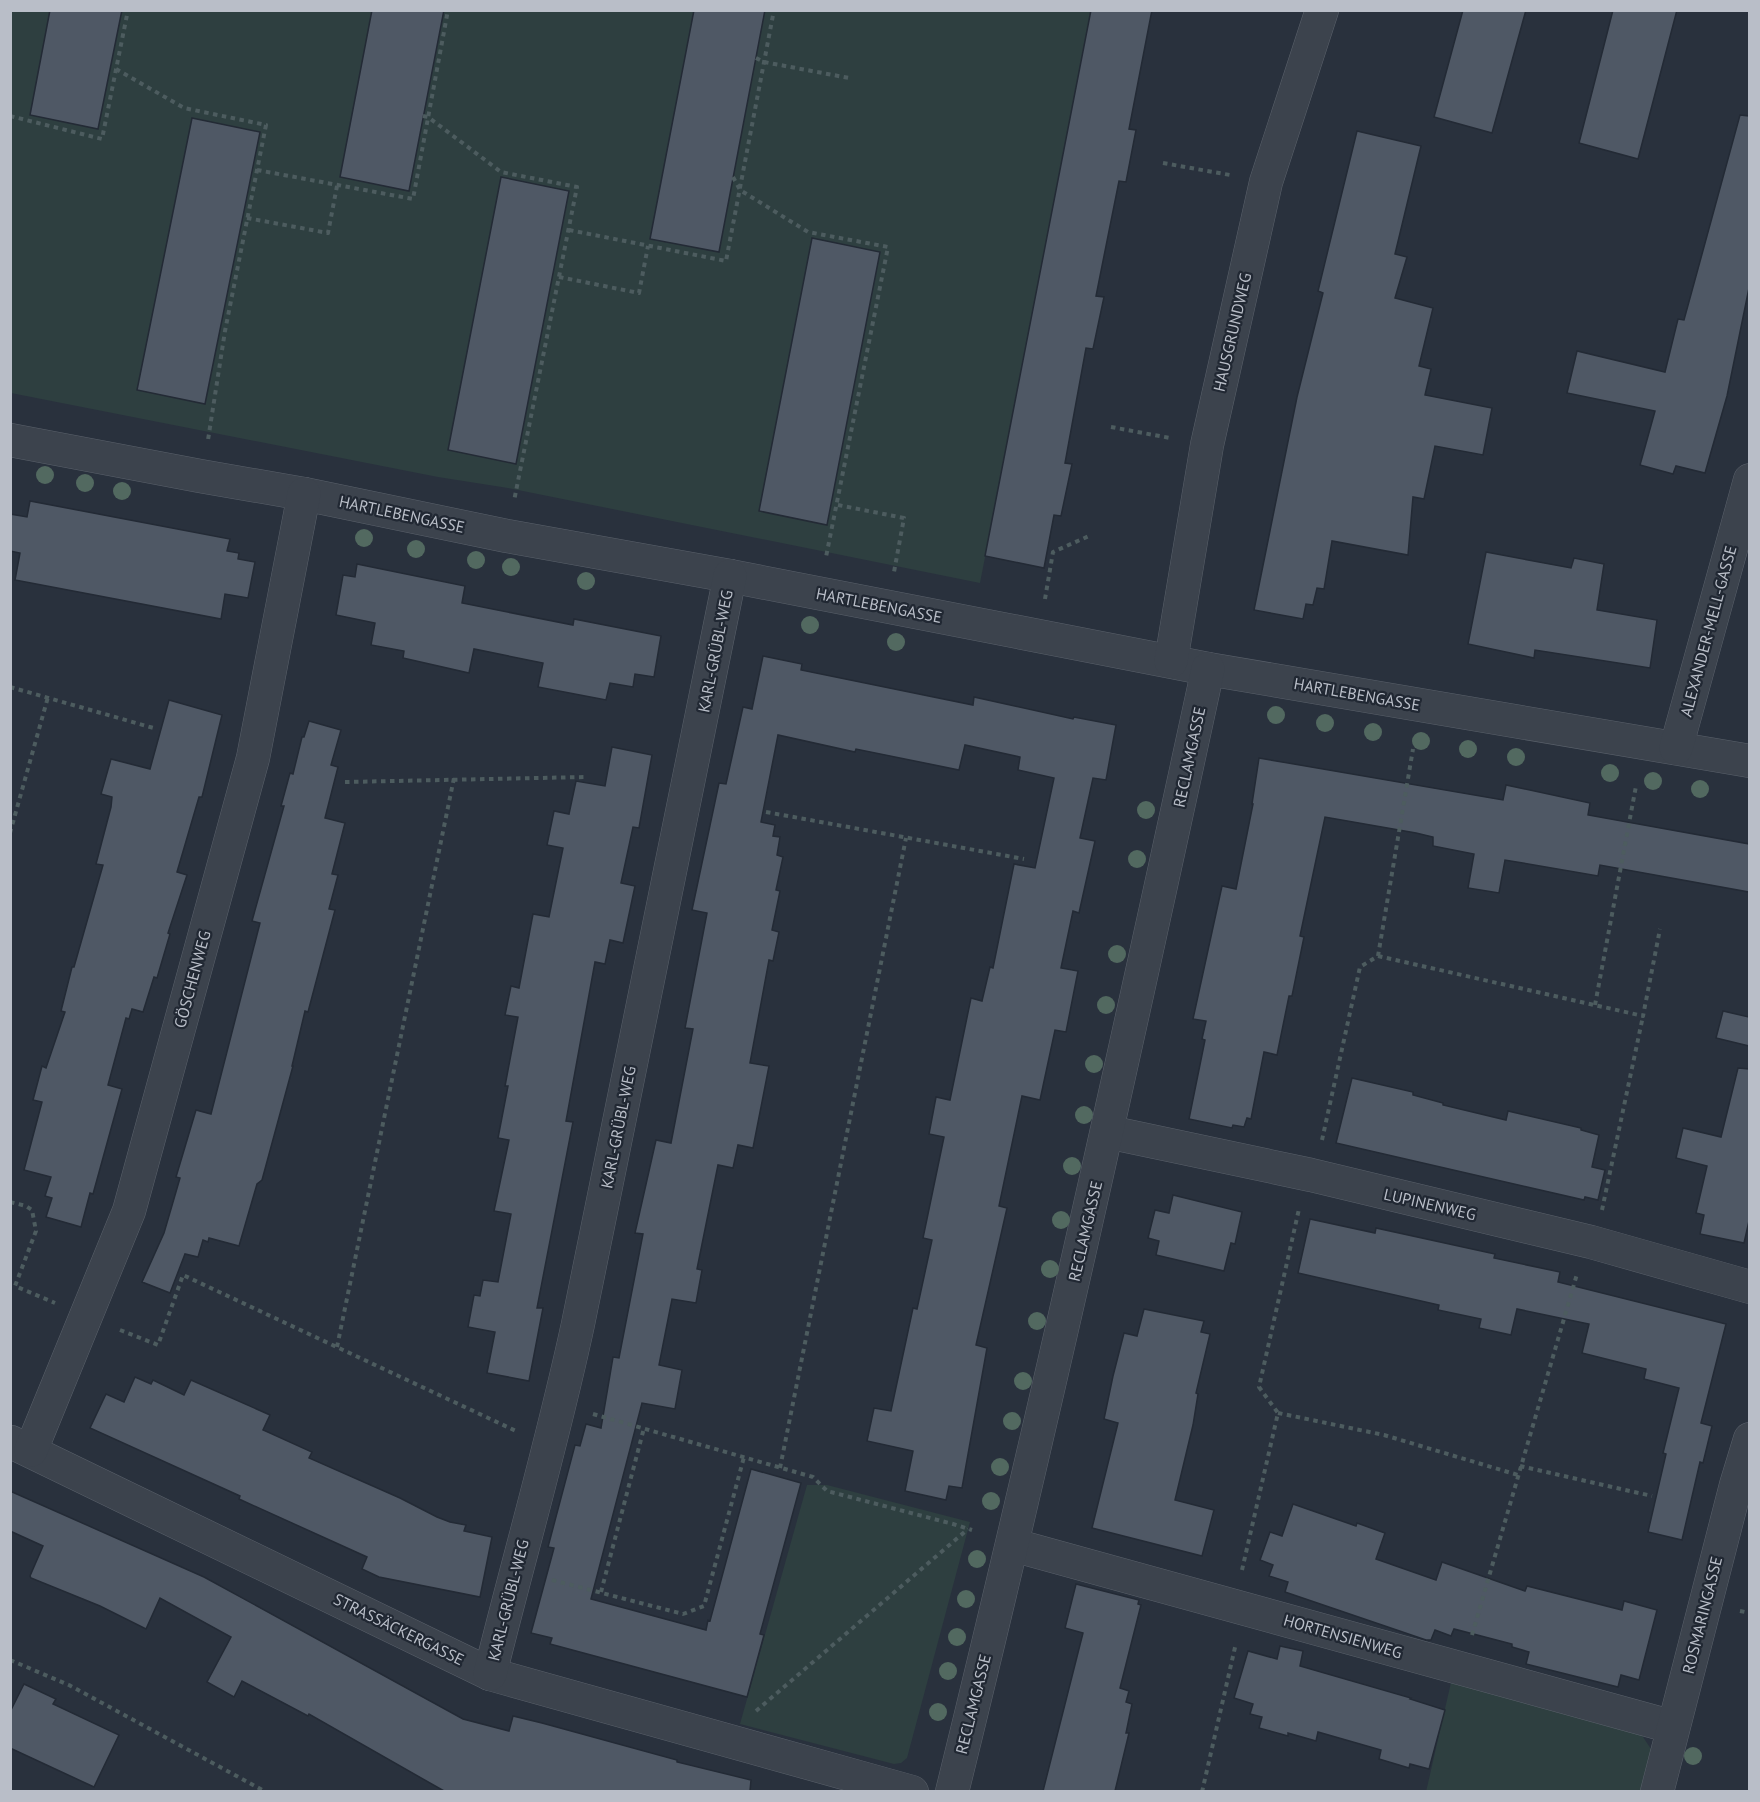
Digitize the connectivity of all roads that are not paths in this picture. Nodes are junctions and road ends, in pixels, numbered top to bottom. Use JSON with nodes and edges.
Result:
{"nodes":[{"id":1,"x":1322,"y":10,"type":"edge"},
{"id":2,"x":10,"y":440,"type":"edge"},
{"id":3,"x":1749,"y":480,"type":"edge"},
{"id":4,"x":304,"y":494,"type":"junction"},
{"id":5,"x":730,"y":576,"type":"junction"},
{"id":6,"x":1171,"y":661,"type":"junction"},
{"id":7,"x":1208,"y":669,"type":"junction"},
{"id":8,"x":1676,"y":748,"type":"junction"},
{"id":9,"x":1749,"y":761,"type":"edge"},
{"id":10,"x":1108,"y":1132,"type":"junction"},
{"id":11,"x":1749,"y":1287,"type":"edge"},
{"id":12,"x":1749,"y":1439,"type":"edge"},
{"id":13,"x":21,"y":1446,"type":"edge"},
{"id":14,"x":1012,"y":1545,"type":"junction"},
{"id":15,"x":490,"y":1674,"type":"junction"},
{"id":16,"x":1673,"y":1727,"type":"junction"},
{"id":17,"x":912,"y":1791,"type":"edge"},
{"id":18,"x":952,"y":1791,"type":"edge"},
{"id":19,"x":1657,"y":1791,"type":"edge"}],
"edges":[{"from":1,"to":6,"type":"street","name":"HAUSGRUNDWEG"},
{"from":2,"to":4,"type":"street","name":"HARTLEBENGASSE"},
{"from":3,"to":8,"type":"street","name":"ALEXANDER-MELL-GASSE"},
{"from":4,"to":5,"type":"street","name":"HARTLEBENGASSE"},
{"from":4,"to":13,"type":"street","name":"GÖSCHENWEG"},
{"from":5,"to":6,"type":"street","name":"HARTLEBENGASSE"},
{"from":5,"to":15,"type":"street","name":"KARL-GRÜBL-WEG"},
{"from":6,"to":7,"type":"street","name":"HARTLEBENGASSE"},
{"from":7,"to":8,"type":"street","name":"HARTLEBENGASSE"},
{"from":7,"to":10,"type":"street","name":"RECLAMGASSE"},
{"from":8,"to":9,"type":"street","name":"HARTLEBENGASSE"},
{"from":10,"to":11,"type":"street","name":"LUPINENWEG"},
{"from":10,"to":14,"type":"street","name":"RECLAMGASSE"},
{"from":12,"to":16,"type":"street","name":"ROSMARINGASSE"},
{"from":13,"to":15,"type":"street","name":"STRASSÄCKERGASSE"},
{"from":14,"to":16,"type":"street","name":"HORTENSIENWEG"},
{"from":14,"to":18,"type":"street","name":"RECLAMGASSE"},
{"from":15,"to":17,"type":"street","name":"STRASSÄCKERGASSE"},
{"from":16,"to":19,"type":"street","name":"ROSMARINGASSE"}]}
